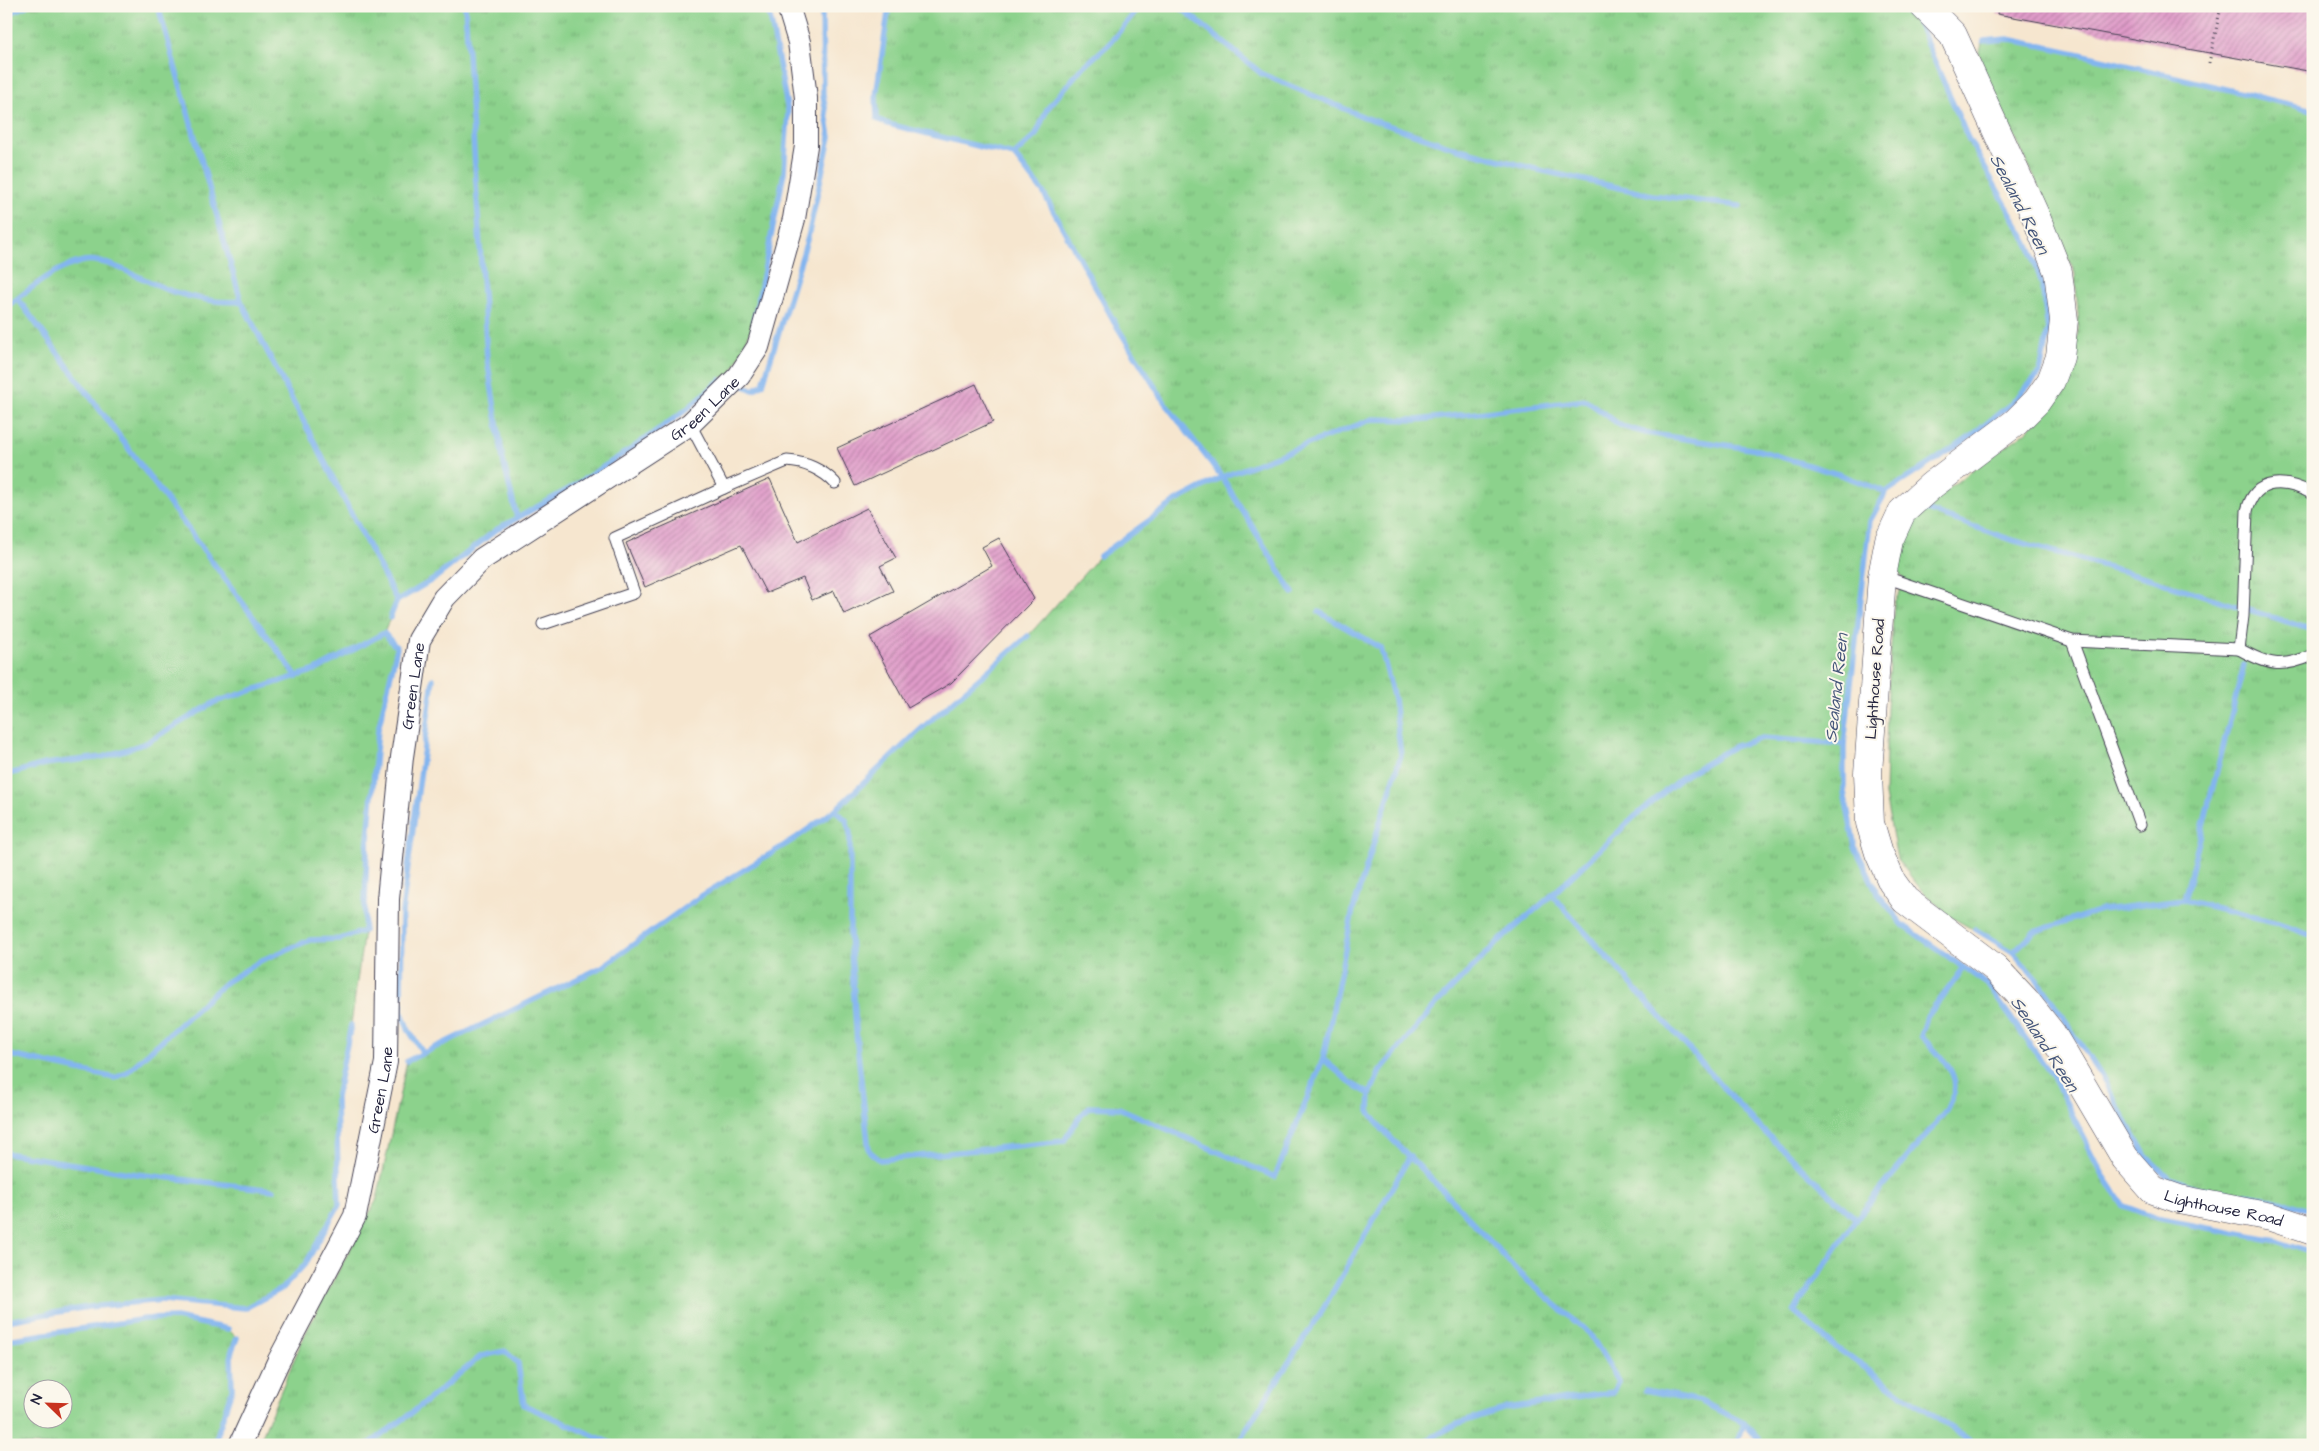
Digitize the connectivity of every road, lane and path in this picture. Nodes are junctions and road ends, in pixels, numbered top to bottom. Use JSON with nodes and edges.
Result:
{"nodes":[{"id":1,"x":788,"y":6,"type":"edge"},
{"id":2,"x":1924,"y":6,"type":"edge"},
{"id":3,"x":2221,"y":6,"type":"edge"},
{"id":4,"x":2209,"y":63,"type":"dead end"},
{"id":5,"x":690,"y":424,"type":"junction"},
{"id":6,"x":835,"y":483,"type":"dead end"},
{"id":7,"x":724,"y":488,"type":"junction"},
{"id":8,"x":2313,"y":494,"type":"edge"},
{"id":9,"x":1882,"y":576,"type":"junction"},
{"id":10,"x":543,"y":624,"type":"dead end"},
{"id":11,"x":2072,"y":641,"type":"junction"},
{"id":12,"x":2239,"y":649,"type":"junction"},
{"id":13,"x":2313,"y":656,"type":"edge"},
{"id":14,"x":2140,"y":825,"type":"dead end"},
{"id":15,"x":2313,"y":1231,"type":"edge"},
{"id":16,"x":240,"y":1445,"type":"edge"}],
"edges":[{"from":1,"to":5,"type":"street","name":"Green Lane"},
{"from":2,"to":9,"type":"main road","name":"Lighthouse Road"},
{"from":3,"to":4,"type":"path"},
{"from":5,"to":7,"type":"lane"},
{"from":5,"to":16,"type":"street","name":"Green Lane"},
{"from":6,"to":7,"type":"lane"},
{"from":7,"to":10,"type":"lane"},
{"from":8,"to":12,"type":"lane"},
{"from":9,"to":11,"type":"lane"},
{"from":9,"to":15,"type":"main road","name":"Lighthouse Road"},
{"from":11,"to":12,"type":"lane"},
{"from":11,"to":14,"type":"lane"},
{"from":12,"to":13,"type":"lane"}]}
